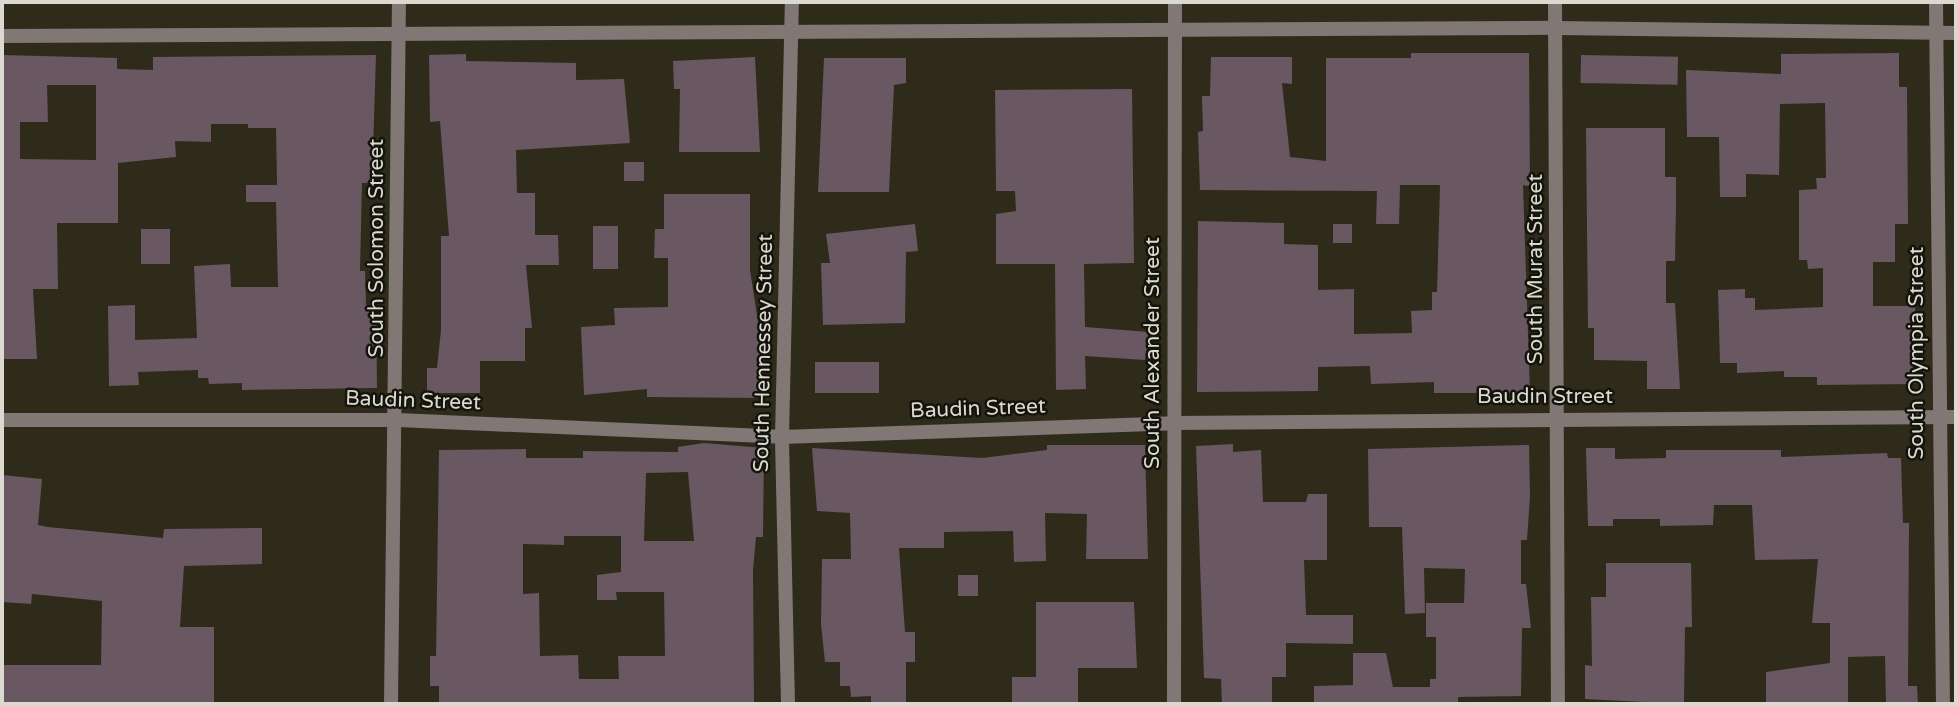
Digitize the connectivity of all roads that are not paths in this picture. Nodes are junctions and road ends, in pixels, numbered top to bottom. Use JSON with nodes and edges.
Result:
{"nodes":[{"id":1,"x":399,"y":2,"type":"edge"},
{"id":2,"x":792,"y":2,"type":"edge"},
{"id":3,"x":1175,"y":2,"type":"edge"},
{"id":4,"x":1555,"y":2,"type":"edge"},
{"id":5,"x":1937,"y":2,"type":"edge"},
{"id":6,"x":1555,"y":28,"type":"junction"},
{"id":7,"x":793,"y":31,"type":"junction"},
{"id":8,"x":1175,"y":31,"type":"junction"},
{"id":9,"x":399,"y":33,"type":"junction"},
{"id":10,"x":1936,"y":33,"type":"junction"},
{"id":11,"x":1956,"y":33,"type":"edge"},
{"id":12,"x":2,"y":36,"type":"edge"},
{"id":13,"x":1938,"y":417,"type":"junction"},
{"id":14,"x":1956,"y":417,"type":"edge"},
{"id":15,"x":1558,"y":418,"type":"junction"},
{"id":16,"x":2,"y":420,"type":"edge"},
{"id":17,"x":398,"y":420,"type":"junction"},
{"id":18,"x":1174,"y":423,"type":"junction"},
{"id":19,"x":782,"y":437,"type":"junction"},
{"id":20,"x":391,"y":704,"type":"edge"},
{"id":21,"x":788,"y":704,"type":"edge"},
{"id":22,"x":1174,"y":704,"type":"edge"},
{"id":23,"x":1558,"y":704,"type":"edge"},
{"id":24,"x":1943,"y":704,"type":"edge"}],
"edges":[{"from":1,"to":9,"type":"street","name":"South Solomon Street"},
{"from":2,"to":7,"type":"street","name":"South Hennessey Street"},
{"from":3,"to":8,"type":"street","name":"South Alexander Street"},
{"from":4,"to":6,"type":"street","name":"South Murat Street"},
{"from":5,"to":10,"type":"street","name":"South Olympia Street"},
{"from":6,"to":8,"type":"street"},
{"from":6,"to":10,"type":"street"},
{"from":6,"to":15,"type":"street","name":"South Murat Street"},
{"from":7,"to":8,"type":"street"},
{"from":7,"to":9,"type":"street"},
{"from":7,"to":19,"type":"street","name":"South Hennessey Street"},
{"from":8,"to":18,"type":"street","name":"South Alexander Street"},
{"from":9,"to":12,"type":"street"},
{"from":9,"to":17,"type":"street","name":"South Solomon Street"},
{"from":10,"to":11,"type":"street"},
{"from":10,"to":13,"type":"street","name":"South Olympia Street"},
{"from":13,"to":14,"type":"street","name":"Baudin Street"},
{"from":13,"to":15,"type":"street","name":"Baudin Street"},
{"from":13,"to":24,"type":"street","name":"South Olympia Street"},
{"from":15,"to":18,"type":"street","name":"Baudin Street"},
{"from":15,"to":23,"type":"street","name":"South Murat Street"},
{"from":16,"to":17,"type":"street","name":"Baudin Street"},
{"from":17,"to":19,"type":"street","name":"Baudin Street"},
{"from":17,"to":20,"type":"street","name":"South Solomon Street"},
{"from":18,"to":19,"type":"street","name":"Baudin Street"},
{"from":18,"to":22,"type":"street","name":"South Alexander Street"},
{"from":19,"to":21,"type":"street","name":"South Hennessey Street"}]}
